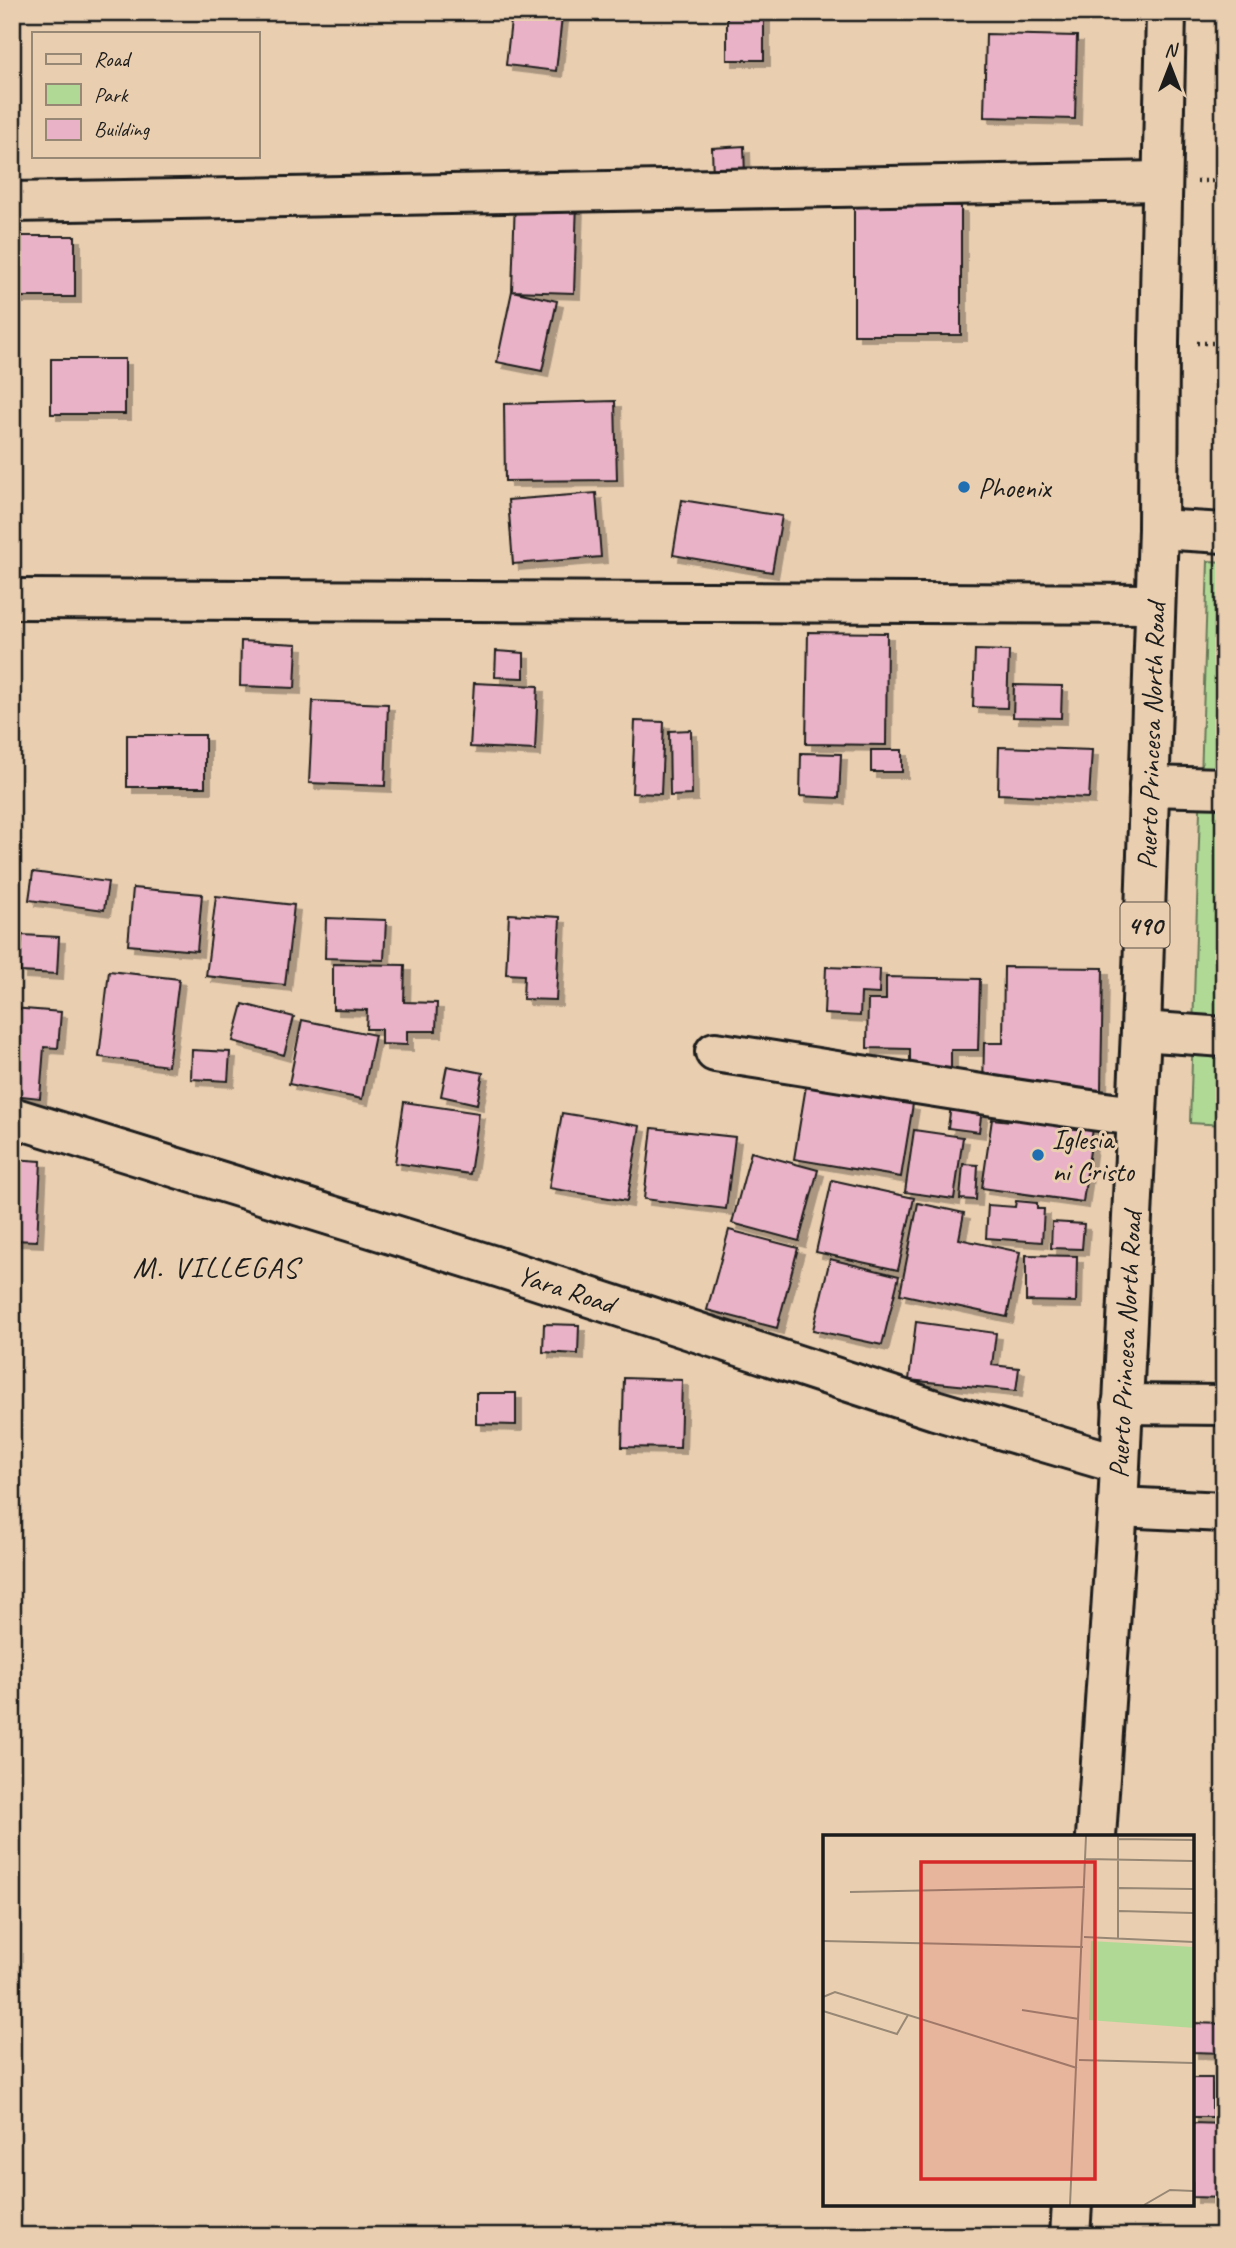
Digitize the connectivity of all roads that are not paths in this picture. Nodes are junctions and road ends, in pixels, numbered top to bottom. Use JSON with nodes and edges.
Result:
{"nodes":[{"id":1,"x":1166,"y":12,"type":"edge"},
{"id":2,"x":1162,"y":181,"type":"junction"},
{"id":3,"x":12,"y":202,"type":"edge"},
{"id":4,"x":1158,"y":529,"type":"junction"},
{"id":5,"x":1224,"y":533,"type":"edge"},
{"id":6,"x":12,"y":599,"type":"edge"},
{"id":7,"x":1155,"y":604,"type":"junction"},
{"id":8,"x":1149,"y":786,"type":"junction"},
{"id":9,"x":1224,"y":788,"type":"edge"},
{"id":10,"x":1141,"y":1031,"type":"junction"},
{"id":11,"x":1224,"y":1037,"type":"edge"},
{"id":12,"x":715,"y":1052,"type":"dead end"},
{"id":13,"x":1137,"y":1116,"type":"junction"},
{"id":14,"x":12,"y":1117,"type":"edge"},
{"id":15,"x":1122,"y":1404,"type":"junction"},
{"id":16,"x":1224,"y":1405,"type":"edge"},
{"id":17,"x":1119,"y":1464,"type":"junction"},
{"id":18,"x":1118,"y":1507,"type":"junction"},
{"id":19,"x":1224,"y":1512,"type":"edge"},
{"id":20,"x":1096,"y":1835,"type":"edge"},
{"id":21,"x":1072,"y":2206,"type":"edge"},
{"id":22,"x":1070,"y":2236,"type":"edge"}],
"edges":[{"from":1,"to":2,"type":"street","name":"Puerto Princesa North Road","number":"490"},
{"from":2,"to":3,"type":"street"},
{"from":2,"to":4,"type":"street","name":"Puerto Princesa North Road","number":"490"},
{"from":4,"to":5,"type":"street"},
{"from":4,"to":7,"type":"street","name":"Puerto Princesa North Road","number":"490"},
{"from":6,"to":7,"type":"street"},
{"from":7,"to":8,"type":"street","name":"Puerto Princesa North Road","number":"490"},
{"from":8,"to":9,"type":"street"},
{"from":8,"to":10,"type":"street","name":"Puerto Princesa North Road","number":"490"},
{"from":10,"to":11,"type":"street"},
{"from":10,"to":13,"type":"street","name":"Puerto Princesa North Road","number":"490"},
{"from":12,"to":13,"type":"street"},
{"from":13,"to":15,"type":"street","name":"Puerto Princesa North Road","number":"490"},
{"from":14,"to":17,"type":"street","name":"Yara Road"},
{"from":15,"to":16,"type":"street"},
{"from":15,"to":17,"type":"street","name":"Puerto Princesa North Road","number":"490"},
{"from":17,"to":18,"type":"street","name":"Puerto Princesa North Road","number":"490"},
{"from":18,"to":19,"type":"street"},
{"from":18,"to":20,"type":"street","name":"Puerto Princesa North Road","number":"490"},
{"from":21,"to":22,"type":"street"}]}
